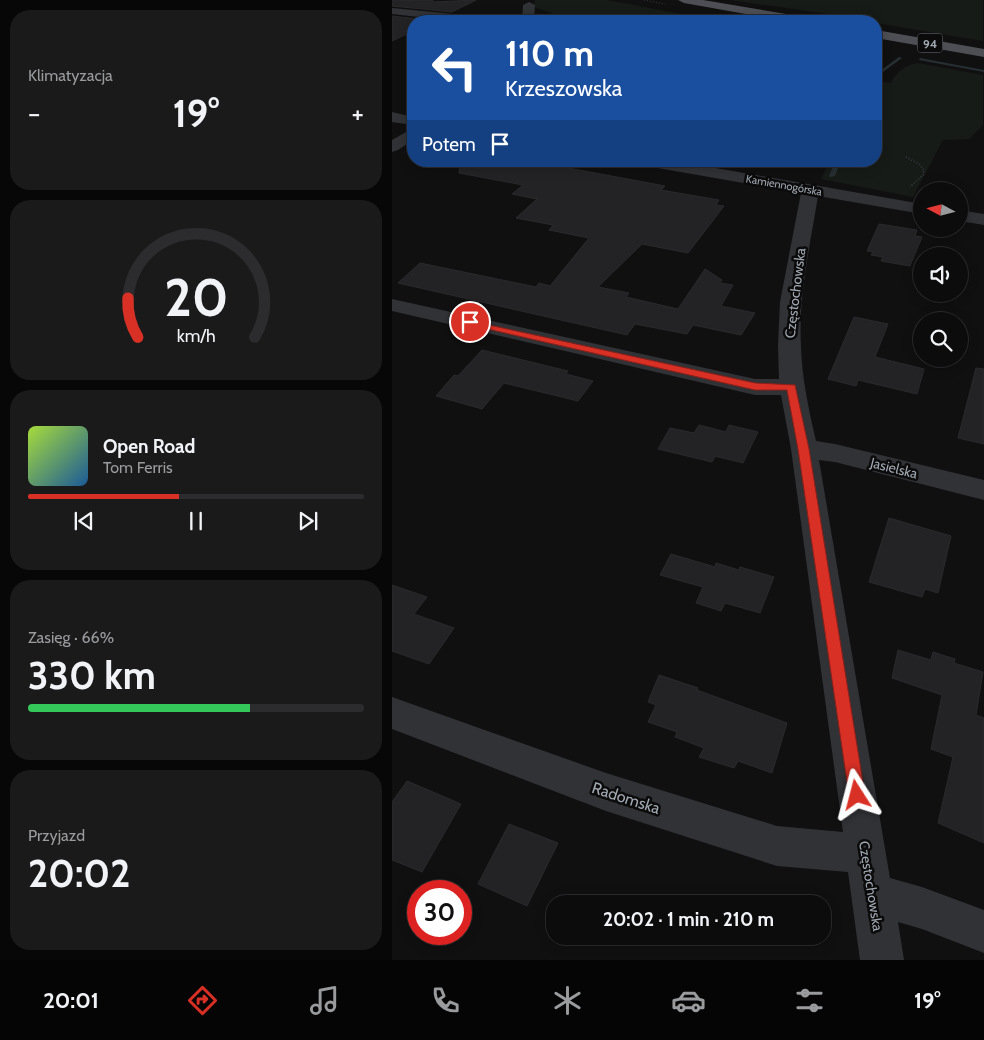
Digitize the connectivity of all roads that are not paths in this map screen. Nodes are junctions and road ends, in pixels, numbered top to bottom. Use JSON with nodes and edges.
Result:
{"nodes":[{"id":1,"x":684,"y":0,"type":"edge"},
{"id":2,"x":529,"y":5,"type":"dead end"},
{"id":3,"x":392,"y":11,"type":"edge"},
{"id":4,"x":429,"y":15,"type":"edge"},
{"id":5,"x":528,"y":15,"type":"edge"},
{"id":6,"x":770,"y":15,"type":"edge"},
{"id":7,"x":882,"y":35,"type":"edge"},
{"id":8,"x":984,"y":53,"type":"edge"},
{"id":9,"x":392,"y":117,"type":"edge"},
{"id":10,"x":407,"y":120,"type":"edge"},
{"id":11,"x":407,"y":137,"type":"edge"},
{"id":12,"x":392,"y":147,"type":"edge"},
{"id":13,"x":680,"y":167,"type":"edge"},
{"id":14,"x":810,"y":190,"type":"junction"},
{"id":15,"x":913,"y":207,"type":"edge"},
{"id":16,"x":968,"y":217,"type":"edge"},
{"id":17,"x":984,"y":220,"type":"edge"},
{"id":18,"x":392,"y":305,"type":"edge"},
{"id":19,"x":792,"y":387,"type":"junction"},
{"id":20,"x":804,"y":449,"type":"junction"},
{"id":21,"x":984,"y":490,"type":"edge"},
{"id":22,"x":392,"y":713,"type":"edge"},
{"id":23,"x":866,"y":853,"type":"junction"},
{"id":24,"x":873,"y":894,"type":"junction"},
{"id":25,"x":984,"y":932,"type":"edge"},
{"id":26,"x":882,"y":960,"type":"edge"}],
"edges":[{"from":1,"to":6,"type":"main road"},
{"from":2,"to":5,"type":"street"},
{"from":3,"to":4,"type":"street"},
{"from":7,"to":8,"type":"main road","number":"94"},
{"from":9,"to":10,"type":"street"},
{"from":11,"to":12,"type":"street"},
{"from":13,"to":14,"type":"street","name":"Kamiennogórska"},
{"from":14,"to":15,"type":"street","name":"Kamiennogórska"},
{"from":14,"to":19,"type":"street","name":"Częstochowska"},
{"from":16,"to":17,"type":"street"},
{"from":18,"to":19,"type":"street"},
{"from":19,"to":20,"type":"street","name":"Częstochowska"},
{"from":20,"to":21,"type":"street","name":"Jasielska"},
{"from":20,"to":23,"type":"street","name":"Częstochowska"},
{"from":22,"to":23,"type":"street","name":"Radomska"},
{"from":23,"to":24,"type":"street","name":"Częstochowska"},
{"from":24,"to":25,"type":"street"},
{"from":24,"to":26,"type":"street","name":"Częstochowska"}]}
